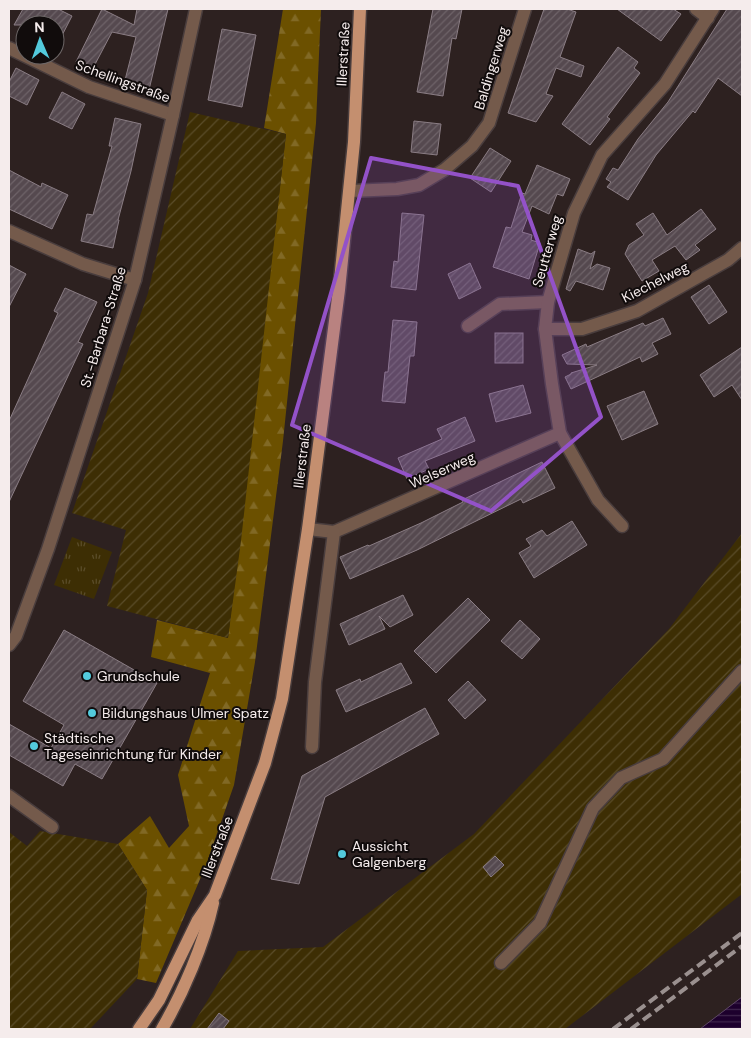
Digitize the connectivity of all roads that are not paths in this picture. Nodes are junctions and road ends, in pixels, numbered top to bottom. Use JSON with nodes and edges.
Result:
{"nodes":[{"id":1,"x":196,"y":9,"type":"edge"},
{"id":2,"x":360,"y":9,"type":"edge"},
{"id":3,"x":525,"y":9,"type":"edge"},
{"id":4,"x":696,"y":9,"type":"edge"},
{"id":5,"x":711,"y":13,"type":"edge"},
{"id":6,"x":9,"y":48,"type":"edge"},
{"id":7,"x":173,"y":115,"type":"junction"},
{"id":8,"x":350,"y":191,"type":"junction"},
{"id":9,"x":9,"y":231,"type":"edge"},
{"id":10,"x":742,"y":248,"type":"edge"},
{"id":11,"x":135,"y":280,"type":"junction"},
{"id":12,"x":548,"y":302,"type":"junction"},
{"id":13,"x":468,"y":326,"type":"dead end"},
{"id":14,"x":545,"y":329,"type":"junction"},
{"id":15,"x":560,"y":433,"type":"junction"},
{"id":16,"x":622,"y":526,"type":"dead end"},
{"id":17,"x":308,"y":529,"type":"junction"},
{"id":18,"x":334,"y":532,"type":"junction"},
{"id":19,"x":9,"y":645,"type":"edge"},
{"id":20,"x":742,"y":671,"type":"edge"},
{"id":21,"x":312,"y":747,"type":"dead end"},
{"id":22,"x":9,"y":796,"type":"edge"},
{"id":23,"x":52,"y":827,"type":"dead end"},
{"id":24,"x":215,"y":895,"type":"junction"},
{"id":25,"x":501,"y":963,"type":"dead end"},
{"id":26,"x":140,"y":1029,"type":"edge"},
{"id":27,"x":162,"y":1029,"type":"edge"}],
"edges":[{"from":1,"to":7,"type":"street","name":"St.-Barbara-Straße"},
{"from":2,"to":8,"type":"main road","name":"Illerstraße"},
{"from":3,"to":8,"type":"street","name":"Baldingerweg"},
{"from":4,"to":5,"type":"street"},
{"from":5,"to":12,"type":"street","name":"Seutterweg"},
{"from":6,"to":7,"type":"street","name":"Schellingstraße"},
{"from":7,"to":11,"type":"street","name":"St.-Barbara-Straße"},
{"from":8,"to":17,"type":"main road","name":"Illerstraße"},
{"from":9,"to":11,"type":"street"},
{"from":10,"to":14,"type":"street","name":"Kiechelweg"},
{"from":11,"to":19,"type":"street","name":"St.-Barbara-Straße"},
{"from":12,"to":13,"type":"street"},
{"from":12,"to":14,"type":"street","name":"Seutterweg"},
{"from":14,"to":15,"type":"street","name":"Seutterweg"},
{"from":15,"to":16,"type":"street","name":"Seutterweg"},
{"from":15,"to":18,"type":"street","name":"Welserweg"},
{"from":17,"to":18,"type":"street"},
{"from":17,"to":24,"type":"main road","name":"Illerstraße"},
{"from":18,"to":21,"type":"street"},
{"from":20,"to":25,"type":"street"},
{"from":22,"to":23,"type":"street"},
{"from":24,"to":26,"type":"main road","name":"Illerstraße"},
{"from":24,"to":27,"type":"main road","name":"Illerstraße"}]}
